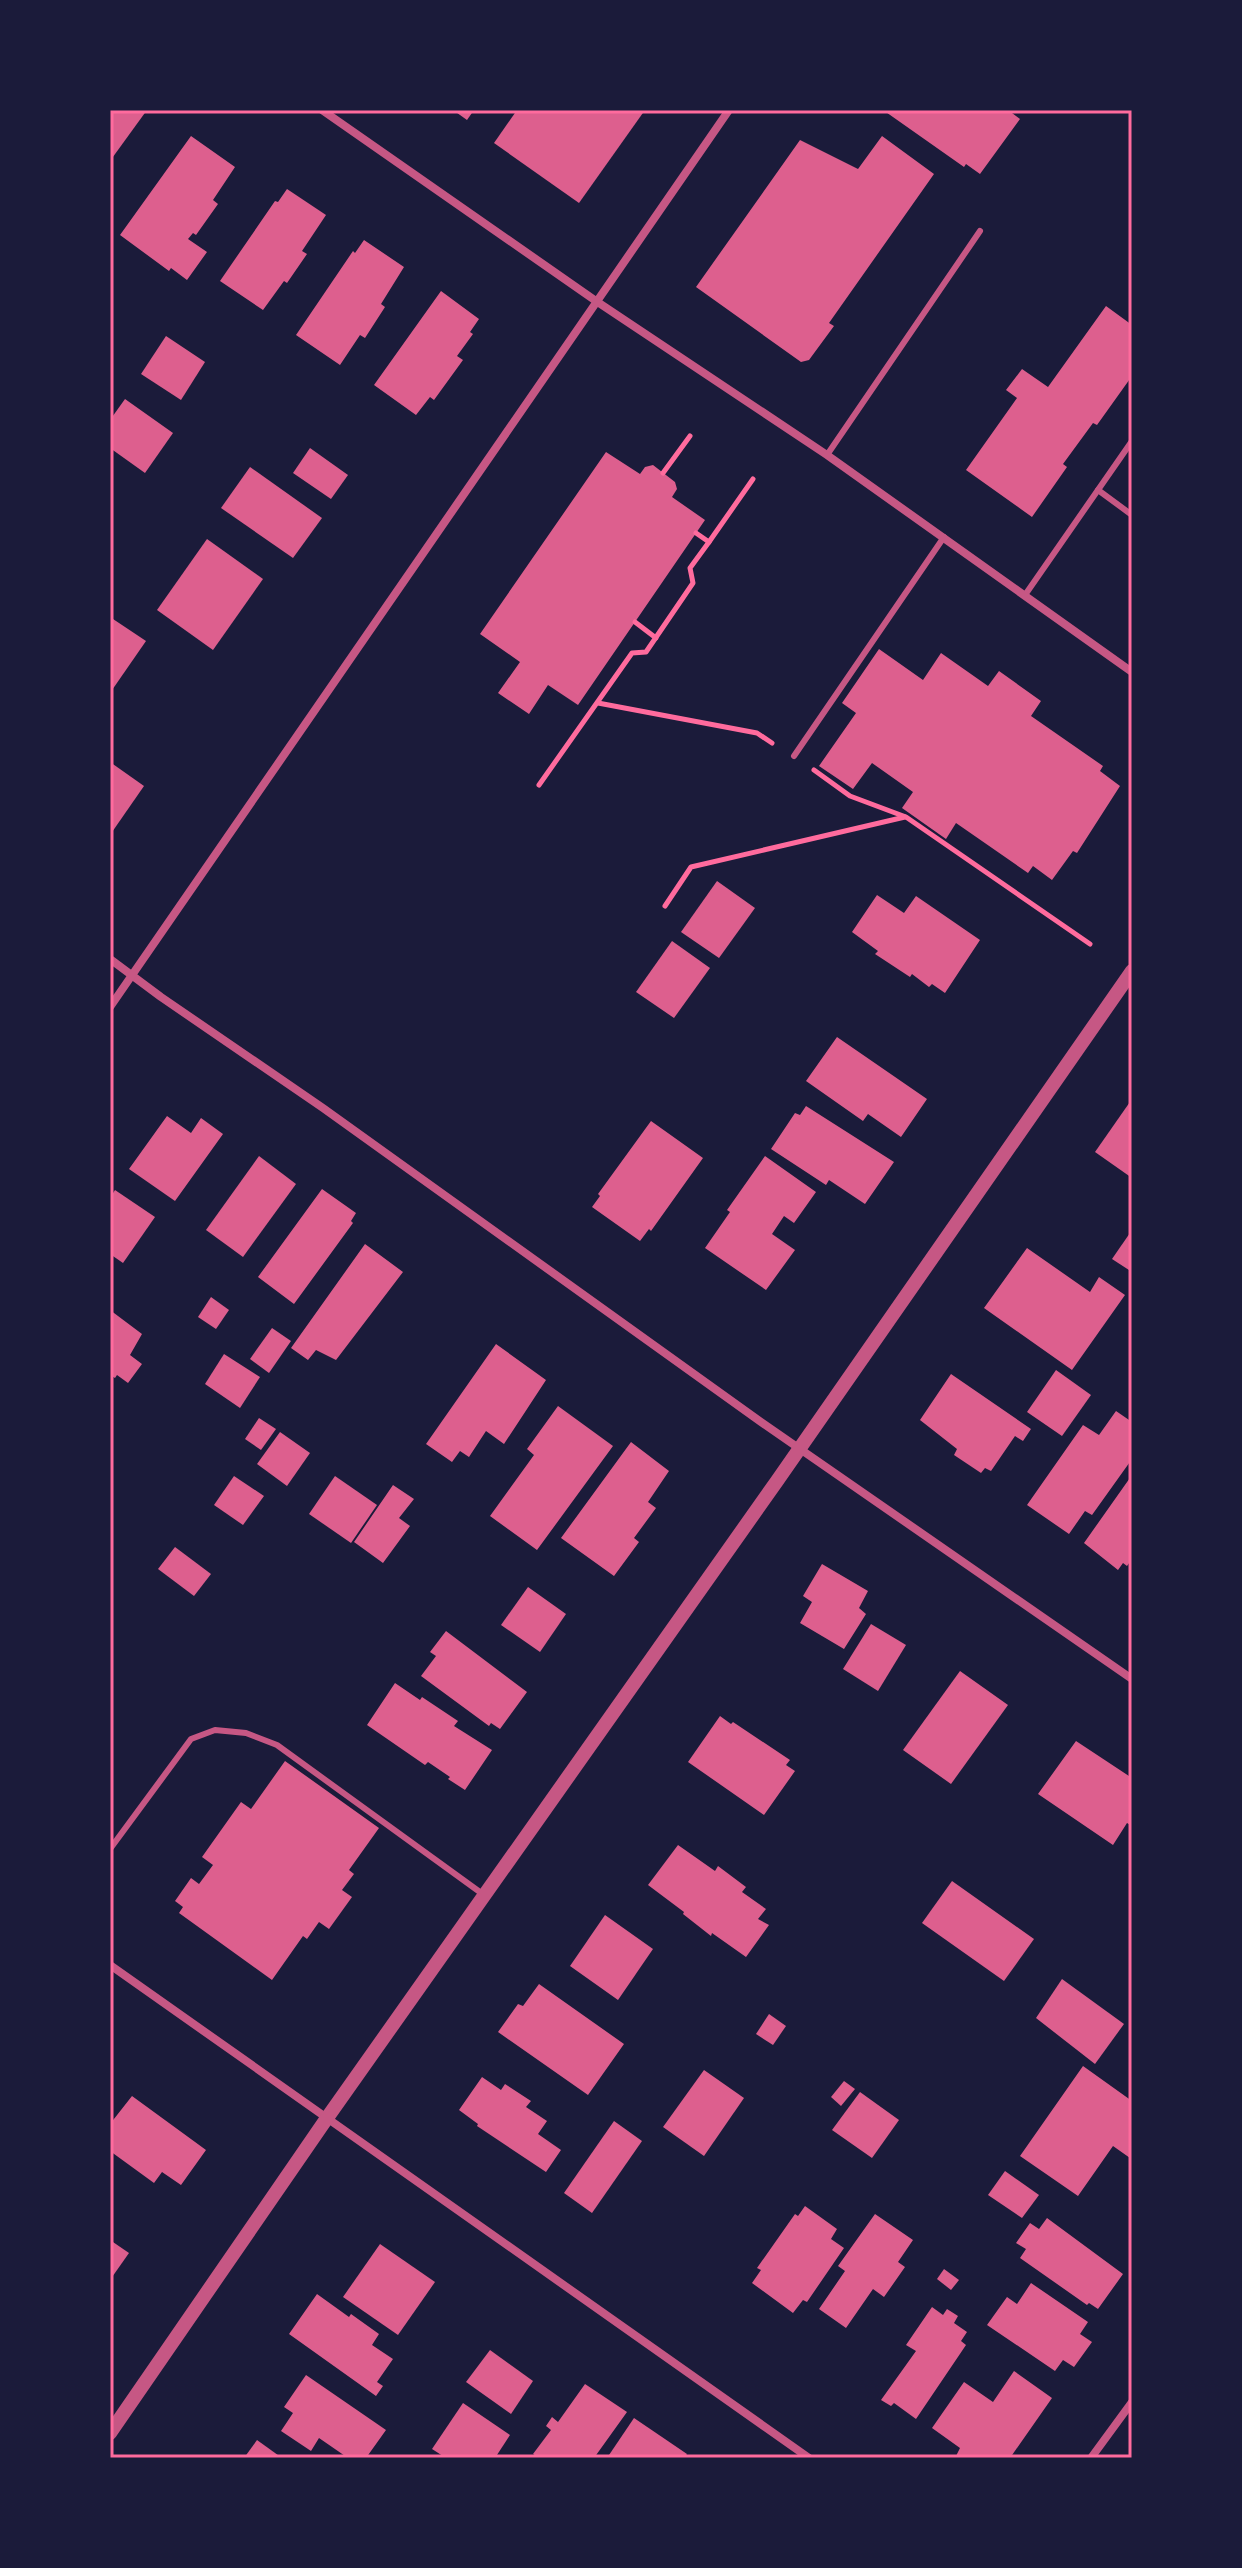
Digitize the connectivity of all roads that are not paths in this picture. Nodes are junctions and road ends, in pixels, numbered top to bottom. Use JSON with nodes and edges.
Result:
{"nodes":[{"id":1,"x":322,"y":110,"type":"edge"},
{"id":2,"x":729,"y":110,"type":"edge"},
{"id":3,"x":980,"y":231,"type":"dead end"},
{"id":4,"x":596,"y":301,"type":"junction"},
{"id":5,"x":1132,"y":441,"type":"edge"},
{"id":6,"x":827,"y":455,"type":"junction"},
{"id":7,"x":1098,"y":490,"type":"junction"},
{"id":8,"x":1132,"y":515,"type":"edge"},
{"id":9,"x":944,"y":537,"type":"junction"},
{"id":10,"x":1025,"y":595,"type":"junction"},
{"id":11,"x":1132,"y":672,"type":"edge"},
{"id":12,"x":794,"y":756,"type":"road end"},
{"id":13,"x":110,"y":959,"type":"edge"},
{"id":14,"x":1132,"y":971,"type":"edge"},
{"id":15,"x":131,"y":975,"type":"junction"},
{"id":16,"x":110,"y":1007,"type":"edge"},
{"id":17,"x":800,"y":1448,"type":"junction"},
{"id":18,"x":1132,"y":1679,"type":"edge"},
{"id":19,"x":110,"y":1849,"type":"edge"},
{"id":20,"x":484,"y":1895,"type":"junction"},
{"id":21,"x":110,"y":1965,"type":"edge"},
{"id":22,"x":327,"y":2118,"type":"junction"},
{"id":23,"x":1132,"y":2403,"type":"edge"},
{"id":24,"x":110,"y":2433,"type":"edge"},
{"id":25,"x":809,"y":2458,"type":"edge"},
{"id":26,"x":1091,"y":2458,"type":"edge"}],
"edges":[{"from":1,"to":4,"type":"street"},
{"from":2,"to":4,"type":"street"},
{"from":3,"to":6,"type":"lane"},
{"from":4,"to":6,"type":"street"},
{"from":4,"to":15,"type":"street"},
{"from":5,"to":7,"type":"lane"},
{"from":6,"to":9,"type":"street"},
{"from":7,"to":8,"type":"lane"},
{"from":7,"to":10,"type":"lane"},
{"from":9,"to":10,"type":"street"},
{"from":9,"to":12,"type":"lane"},
{"from":10,"to":11,"type":"street"},
{"from":13,"to":15,"type":"street"},
{"from":14,"to":17,"type":"street"},
{"from":15,"to":16,"type":"street"},
{"from":15,"to":17,"type":"street"},
{"from":17,"to":18,"type":"street"},
{"from":17,"to":20,"type":"street"},
{"from":19,"to":20,"type":"lane"},
{"from":20,"to":22,"type":"street"},
{"from":21,"to":22,"type":"street"},
{"from":22,"to":24,"type":"street"},
{"from":22,"to":25,"type":"street"},
{"from":23,"to":26,"type":"street"}]}
